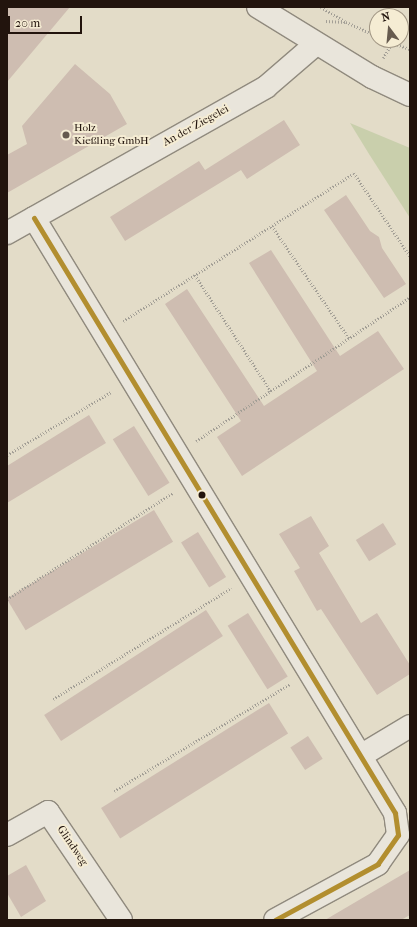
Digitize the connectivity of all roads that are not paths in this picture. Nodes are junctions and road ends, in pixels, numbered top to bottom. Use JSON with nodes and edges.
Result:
{"nodes":[{"id":1,"x":258,"y":7,"type":"edge"},
{"id":2,"x":316,"y":44,"type":"junction"},
{"id":3,"x":410,"y":95,"type":"edge"},
{"id":4,"x":34,"y":218,"type":"junction"},
{"id":5,"x":7,"y":233,"type":"edge"},
{"id":6,"x":410,"y":726,"type":"edge"},
{"id":7,"x":362,"y":755,"type":"junction"},
{"id":8,"x":7,"y":835,"type":"edge"},
{"id":9,"x":122,"y":920,"type":"edge"},
{"id":10,"x":275,"y":920,"type":"edge"}],
"edges":[{"from":1,"to":2,"type":"street"},
{"from":2,"to":3,"type":"street"},
{"from":2,"to":4,"type":"street","name":"An der Ziegelei"},
{"from":4,"to":5,"type":"street","name":"An der Ziegelei"},
{"from":4,"to":7,"type":"street"},
{"from":6,"to":7,"type":"street"},
{"from":7,"to":10,"type":"street"},
{"from":8,"to":9,"type":"street","name":"Glindweg"}]}
